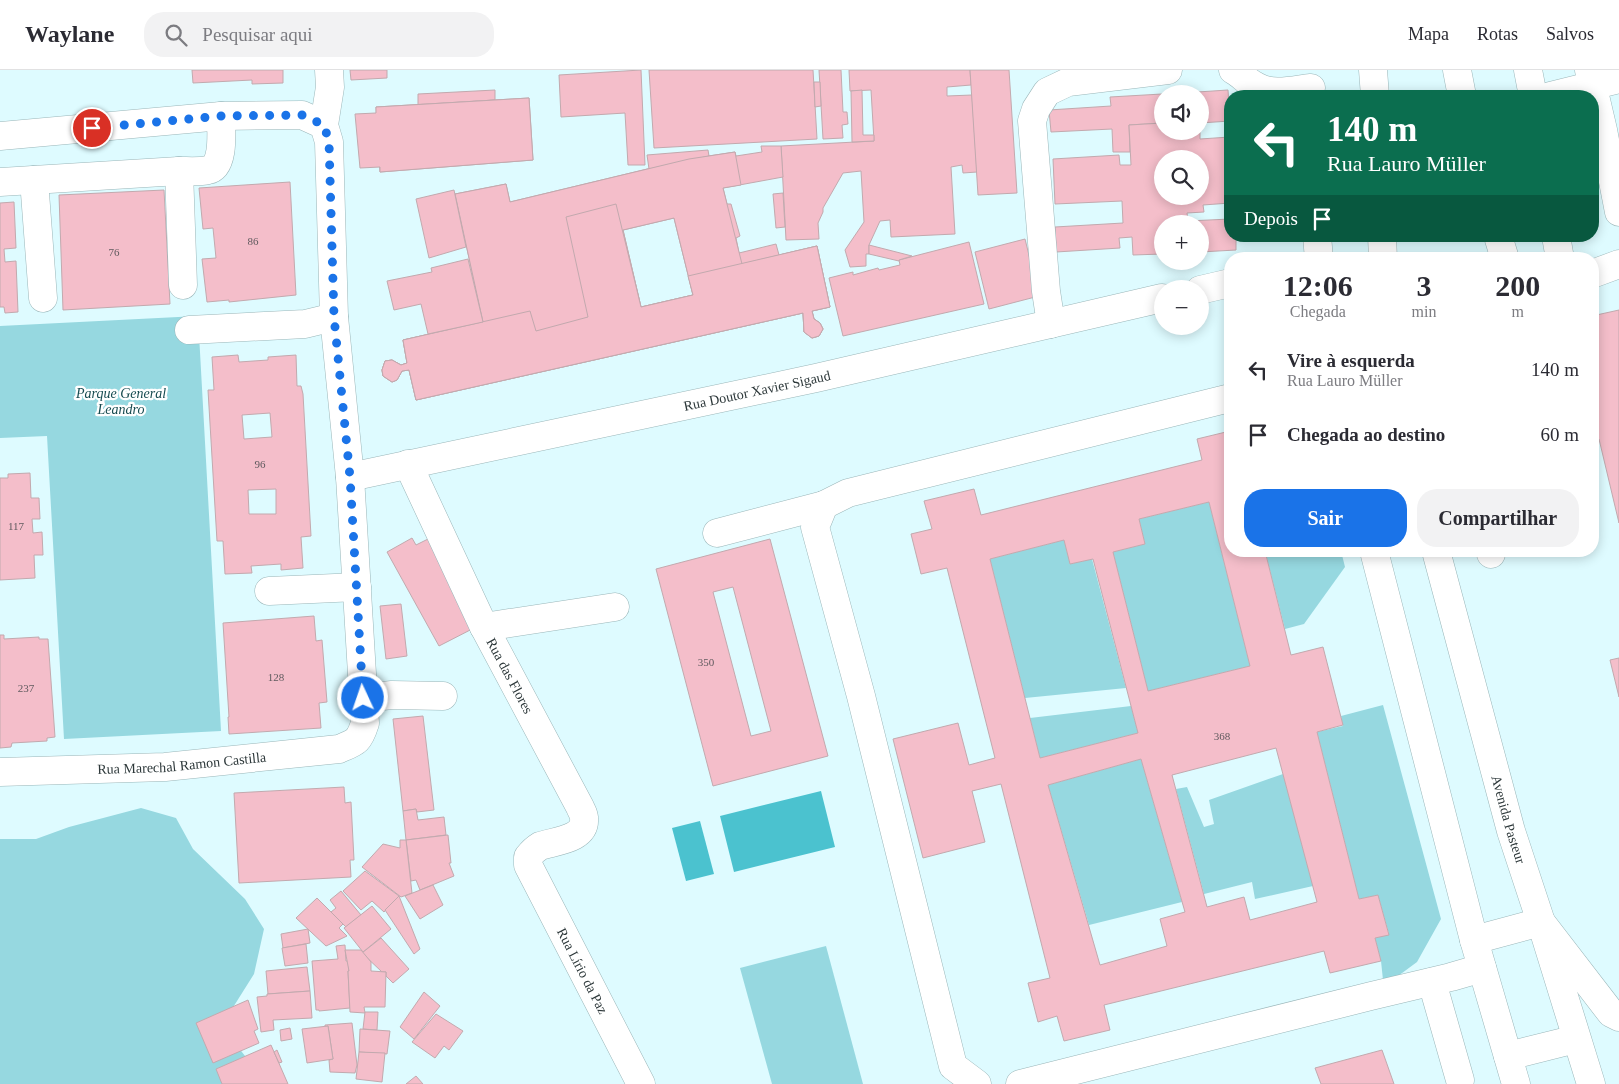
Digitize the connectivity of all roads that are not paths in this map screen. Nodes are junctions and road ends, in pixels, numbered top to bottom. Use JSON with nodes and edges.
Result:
{"nodes":[{"id":1,"x":329,"y":70,"type":"edge"},
{"id":2,"x":1168,"y":70,"type":"edge"},
{"id":3,"x":1233,"y":70,"type":"edge"},
{"id":4,"x":1373,"y":70,"type":"edge"},
{"id":5,"x":1458,"y":70,"type":"edge"},
{"id":6,"x":1528,"y":70,"type":"edge"},
{"id":7,"x":1590,"y":77,"type":"edge"},
{"id":8,"x":1619,"y":78,"type":"edge"},
{"id":9,"x":1311,"y":85,"type":"edge"},
{"id":10,"x":1264,"y":90,"type":"edge"},
{"id":11,"x":1274,"y":90,"type":"edge"},
{"id":12,"x":1374,"y":90,"type":"edge"},
{"id":13,"x":1461,"y":90,"type":"edge"},
{"id":14,"x":1532,"y":90,"type":"edge"},
{"id":15,"x":1563,"y":90,"type":"edge"},
{"id":16,"x":1594,"y":90,"type":"edge"},
{"id":17,"x":1599,"y":109,"type":"edge"},
{"id":18,"x":221,"y":116,"type":"junction"},
{"id":19,"x":324,"y":125,"type":"junction"},
{"id":20,"x":1605,"y":130,"type":"edge"},
{"id":21,"x":0,"y":136,"type":"edge"},
{"id":22,"x":179,"y":171,"type":"junction"},
{"id":23,"x":34,"y":180,"type":"junction"},
{"id":24,"x":0,"y":182,"type":"edge"},
{"id":25,"x":1619,"y":212,"type":"edge"},
{"id":26,"x":1619,"y":264,"type":"edge"},
{"id":27,"x":1599,"y":271,"type":"edge"},
{"id":28,"x":1224,"y":284,"type":"edge"},
{"id":29,"x":184,"y":285,"type":"dead end"},
{"id":30,"x":1209,"y":288,"type":"edge"},
{"id":31,"x":43,"y":298,"type":"dead end"},
{"id":32,"x":1154,"y":300,"type":"edge"},
{"id":33,"x":334,"y":317,"type":"junction"},
{"id":34,"x":1051,"y":324,"type":"junction"},
{"id":35,"x":189,"y":330,"type":"dead end"},
{"id":36,"x":1224,"y":399,"type":"edge"},
{"id":37,"x":408,"y":464,"type":"junction"},
{"id":38,"x":350,"y":477,"type":"junction"},
{"id":39,"x":824,"y":505,"type":"junction"},
{"id":40,"x":717,"y":533,"type":"dead end"},
{"id":41,"x":1376,"y":557,"type":"edge"},
{"id":42,"x":1438,"y":557,"type":"edge"},
{"id":43,"x":357,"y":587,"type":"junction"},
{"id":44,"x":269,"y":591,"type":"dead end"},
{"id":45,"x":615,"y":606,"type":"dead end"},
{"id":46,"x":484,"y":627,"type":"junction"},
{"id":47,"x":443,"y":696,"type":"dead end"},
{"id":48,"x":363,"y":698,"type":"junction"},
{"id":49,"x":0,"y":772,"type":"edge"},
{"id":50,"x":528,"y":857,"type":"joint"},
{"id":51,"x":1541,"y":922,"type":"junction"},
{"id":52,"x":1474,"y":940,"type":"junction"},
{"id":53,"x":1482,"y":968,"type":"junction"},
{"id":54,"x":1432,"y":982,"type":"junction"},
{"id":55,"x":1608,"y":990,"type":"edge"},
{"id":56,"x":1619,"y":1017,"type":"edge"},
{"id":57,"x":1576,"y":1039,"type":"junction"},
{"id":58,"x":1508,"y":1056,"type":"junction"},
{"id":59,"x":1460,"y":1080,"type":"dead end"},
{"id":60,"x":641,"y":1084,"type":"edge"},
{"id":61,"x":977,"y":1084,"type":"edge"},
{"id":62,"x":1020,"y":1084,"type":"edge"},
{"id":63,"x":1516,"y":1084,"type":"edge"},
{"id":64,"x":1591,"y":1084,"type":"edge"}],
"edges":[{"from":1,"to":19,"type":"street"},
{"from":2,"to":34,"type":"street"},
{"from":3,"to":10,"type":"street"},
{"from":4,"to":12,"type":"street"},
{"from":5,"to":13,"type":"street"},
{"from":6,"to":14,"type":"street"},
{"from":7,"to":8,"type":"street"},
{"from":7,"to":15,"type":"street"},
{"from":7,"to":16,"type":"street"},
{"from":9,"to":11,"type":"street"},
{"from":17,"to":20,"type":"street"},
{"from":18,"to":19,"type":"street"},
{"from":18,"to":21,"type":"street"},
{"from":18,"to":22,"type":"street"},
{"from":19,"to":33,"type":"street"},
{"from":20,"to":25,"type":"street"},
{"from":22,"to":23,"type":"street"},
{"from":22,"to":29,"type":"street"},
{"from":23,"to":24,"type":"street"},
{"from":23,"to":31,"type":"street"},
{"from":26,"to":27,"type":"street"},
{"from":28,"to":30,"type":"street"},
{"from":32,"to":34,"type":"street","name":"Rua Doutor Xavier Sigaud"},
{"from":33,"to":35,"type":"street"},
{"from":33,"to":38,"type":"street"},
{"from":34,"to":37,"type":"street","name":"Rua Doutor Xavier Sigaud"},
{"from":36,"to":39,"type":"street"},
{"from":37,"to":38,"type":"street","name":"Rua Doutor Xavier Sigaud"},
{"from":37,"to":46,"type":"street","name":"Rua das Flores"},
{"from":38,"to":43,"type":"street"},
{"from":39,"to":40,"type":"street"},
{"from":39,"to":61,"type":"street"},
{"from":41,"to":52,"type":"street"},
{"from":42,"to":51,"type":"street","name":"Avenida Pasteur"},
{"from":43,"to":44,"type":"street"},
{"from":43,"to":48,"type":"street"},
{"from":45,"to":46,"type":"street"},
{"from":46,"to":50,"type":"street","name":"Rua das Flores"},
{"from":47,"to":48,"type":"street"},
{"from":48,"to":49,"type":"street","name":"Rua Marechal Ramon Castilla"},
{"from":50,"to":60,"type":"street","name":"Rua Lírio da Paz"},
{"from":51,"to":52,"type":"street"},
{"from":51,"to":55,"type":"street"},
{"from":51,"to":57,"type":"street","name":"Avenida Pasteur"},
{"from":52,"to":53,"type":"street"},
{"from":53,"to":54,"type":"street"},
{"from":53,"to":58,"type":"street"},
{"from":54,"to":59,"type":"street"},
{"from":54,"to":62,"type":"street"},
{"from":55,"to":56,"type":"street"},
{"from":57,"to":58,"type":"street"},
{"from":57,"to":64,"type":"street","name":"Avenida Pasteur"},
{"from":58,"to":63,"type":"street"}]}
